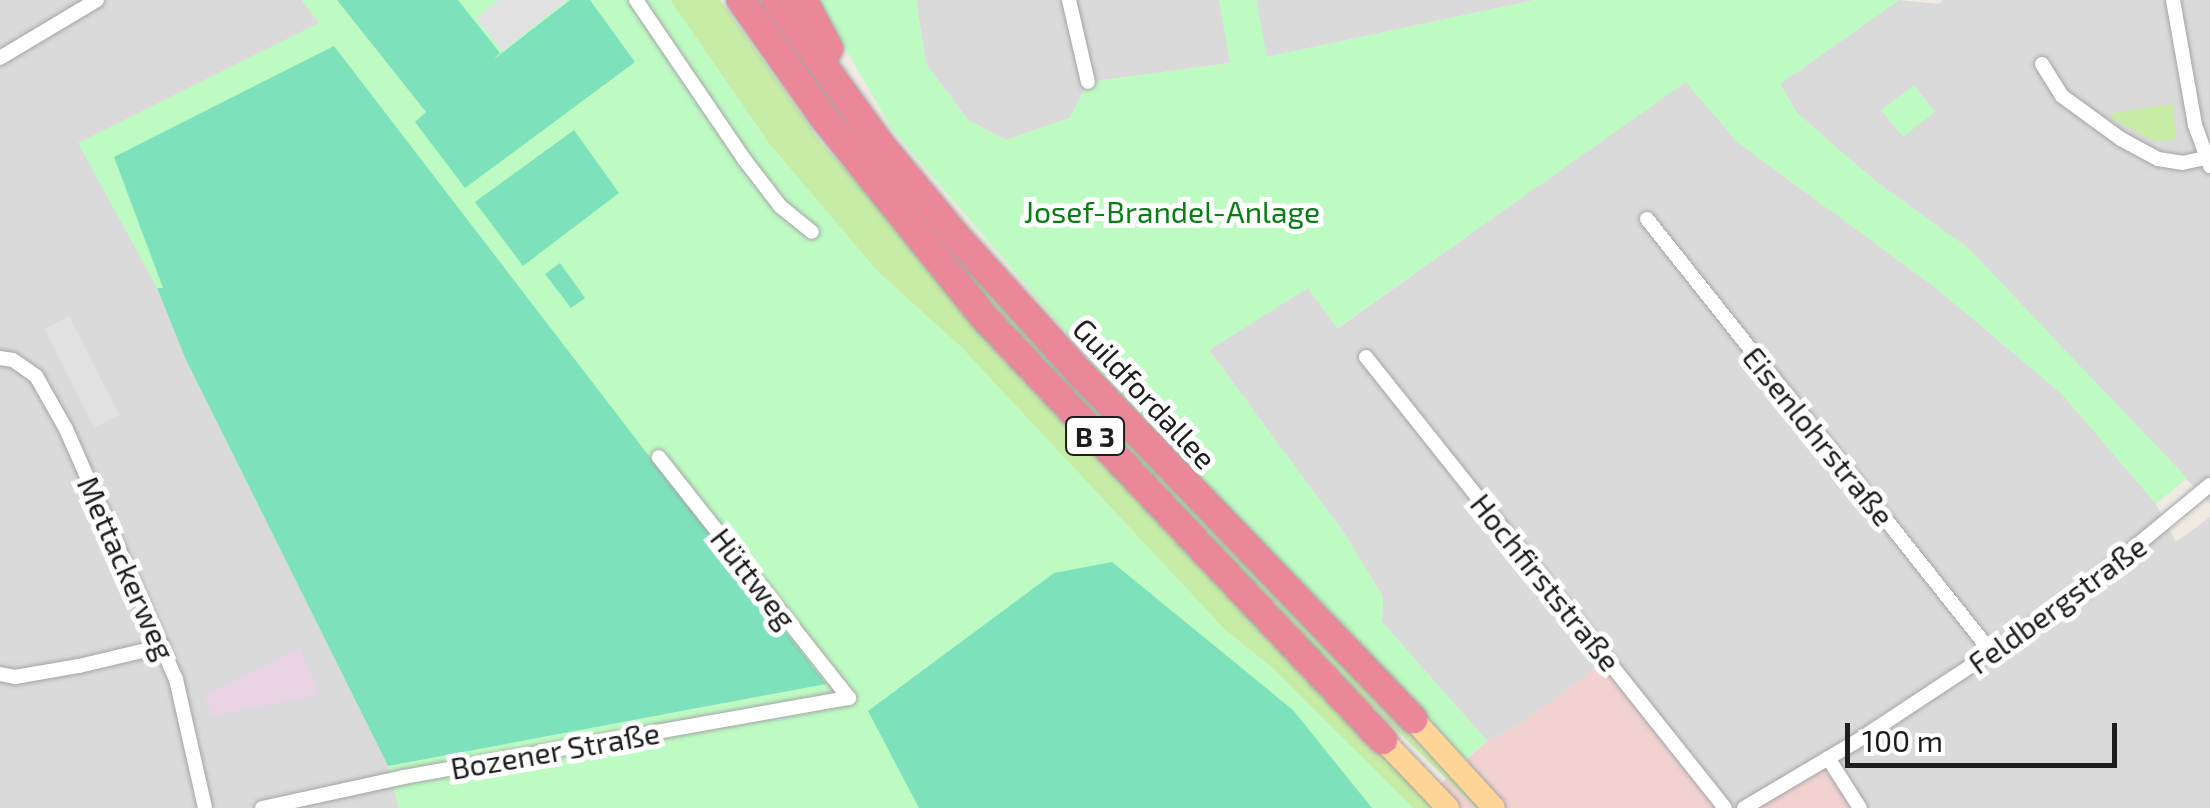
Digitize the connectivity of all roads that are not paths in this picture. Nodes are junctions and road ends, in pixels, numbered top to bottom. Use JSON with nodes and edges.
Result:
{"nodes":[{"id":1,"x":96,"y":0,"type":"edge"},
{"id":2,"x":636,"y":0,"type":"edge"},
{"id":3,"x":742,"y":0,"type":"edge"},
{"id":4,"x":776,"y":0,"type":"edge"},
{"id":5,"x":804,"y":0,"type":"edge"},
{"id":6,"x":1070,"y":0,"type":"edge"},
{"id":7,"x":2173,"y":0,"type":"edge"},
{"id":8,"x":0,"y":58,"type":"edge"},
{"id":9,"x":2042,"y":64,"type":"dead end"},
{"id":10,"x":1088,"y":82,"type":"dead end"},
{"id":11,"x":879,"y":144,"type":"junction"},
{"id":12,"x":2207,"y":162,"type":"edge"},
{"id":13,"x":1647,"y":218,"type":"dead end"},
{"id":14,"x":812,"y":232,"type":"dead end"},
{"id":15,"x":1366,"y":356,"type":"dead end"},
{"id":16,"x":0,"y":358,"type":"edge"},
{"id":17,"x":659,"y":457,"type":"dead end"},
{"id":18,"x":2210,"y":485,"type":"edge"},
{"id":19,"x":163,"y":646,"type":"junction"},
{"id":20,"x":1992,"y":653,"type":"junction"},
{"id":21,"x":0,"y":674,"type":"edge"},
{"id":22,"x":849,"y":698,"type":"joint"},
{"id":23,"x":1413,"y":720,"type":"joint"},
{"id":24,"x":1383,"y":740,"type":"joint"},
{"id":25,"x":1828,"y":758,"type":"junction"},
{"id":26,"x":205,"y":808,"type":"edge"},
{"id":27,"x":262,"y":808,"type":"edge"},
{"id":28,"x":1448,"y":808,"type":"edge"},
{"id":29,"x":1494,"y":808,"type":"edge"},
{"id":30,"x":1725,"y":808,"type":"edge"},
{"id":31,"x":1744,"y":808,"type":"edge"},
{"id":32,"x":1860,"y":808,"type":"edge"}],
"edges":[{"from":1,"to":8,"type":"street"},
{"from":2,"to":14,"type":"street"},
{"from":3,"to":24,"type":"highway","number":"B 3"},
{"from":4,"to":11,"type":"highway","name":"Guildfordallee","number":"B 3"},
{"from":5,"to":11,"type":"highway"},
{"from":6,"to":10,"type":"street"},
{"from":7,"to":12,"type":"street"},
{"from":9,"to":12,"type":"street"},
{"from":11,"to":23,"type":"highway","name":"Guildfordallee","number":"B 3"},
{"from":13,"to":20,"type":"street","name":"Eisenlohrstraße"},
{"from":15,"to":30,"type":"street","name":"Hochfirststraße"},
{"from":16,"to":19,"type":"street","name":"Mettackerweg"},
{"from":17,"to":22,"type":"street","name":"Hüttweg"},
{"from":18,"to":20,"type":"street","name":"Feldbergstraße"},
{"from":19,"to":21,"type":"street"},
{"from":19,"to":26,"type":"street","name":"Mettackerweg"},
{"from":20,"to":25,"type":"street","name":"Feldbergstraße"},
{"from":22,"to":27,"type":"street","name":"Bozener Straße"},
{"from":23,"to":29,"type":"main road","name":"Guildfordallee","number":"B 3"},
{"from":24,"to":28,"type":"main road","number":"B 3"},
{"from":25,"to":31,"type":"street","name":"Feldbergstraße"},
{"from":25,"to":32,"type":"street"}]}
